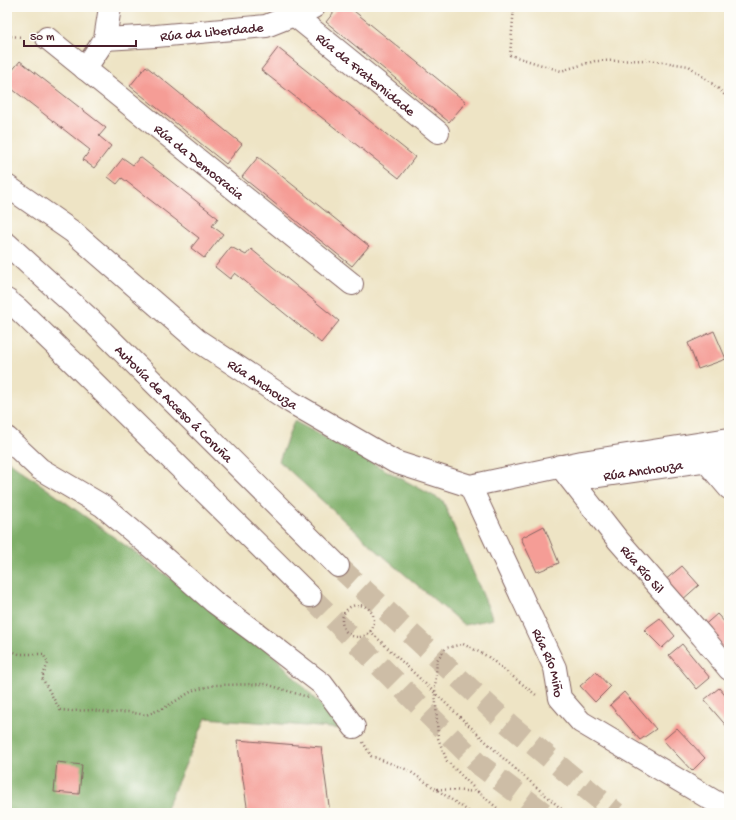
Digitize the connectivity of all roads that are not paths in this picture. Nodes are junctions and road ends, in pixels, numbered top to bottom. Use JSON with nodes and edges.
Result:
{"nodes":[{"id":1,"x":110,"y":7,"type":"edge"},
{"id":2,"x":314,"y":7,"type":"edge"},
{"id":3,"x":294,"y":15,"type":"junction"},
{"id":4,"x":47,"y":38,"type":"dead end"},
{"id":5,"x":105,"y":39,"type":"junction"},
{"id":6,"x":85,"y":69,"type":"junction"},
{"id":7,"x":438,"y":132,"type":"dead end"},
{"id":8,"x":7,"y":186,"type":"edge"},
{"id":9,"x":7,"y":244,"type":"edge"},
{"id":10,"x":352,"y":284,"type":"dead end"},
{"id":11,"x":7,"y":300,"type":"edge"},
{"id":12,"x":7,"y":438,"type":"edge"},
{"id":13,"x":729,"y":439,"type":"edge"},
{"id":14,"x":729,"y":457,"type":"edge"},
{"id":15,"x":705,"y":460,"type":"junction"},
{"id":16,"x":560,"y":466,"type":"junction"},
{"id":17,"x":470,"y":486,"type":"junction"},
{"id":18,"x":729,"y":488,"type":"edge"},
{"id":19,"x":338,"y":566,"type":"tunnel mouth"},
{"id":20,"x":310,"y":596,"type":"tunnel mouth"},
{"id":21,"x":729,"y":670,"type":"edge"},
{"id":22,"x":354,"y":727,"type":"road end"},
{"id":23,"x":729,"y":810,"type":"edge"}],
"edges":[{"from":1,"to":5,"type":"main road"},
{"from":2,"to":3,"type":"main road","name":"Rúa da Liberdade"},
{"from":3,"to":5,"type":"main road","name":"Rúa da Liberdade"},
{"from":3,"to":7,"type":"main road","name":"Rúa da Fraternidade"},
{"from":4,"to":6,"type":"main road","name":"Rúa da Democracia"},
{"from":5,"to":6,"type":"main road"},
{"from":6,"to":10,"type":"main road","name":"Rúa da Democracia"},
{"from":8,"to":17,"type":"main road","name":"Rúa Anchouza"},
{"from":9,"to":19,"type":"main road","name":"Autovía de Acceso á Coruña"},
{"from":11,"to":20,"type":"main road"},
{"from":12,"to":22,"type":"main road"},
{"from":13,"to":16,"type":"main road","name":"Rúa Anchouza"},
{"from":14,"to":15,"type":"main road","name":"Rúa Anchouza"},
{"from":15,"to":16,"type":"main road","name":"Rúa Anchouza"},
{"from":15,"to":18,"type":"main road"},
{"from":16,"to":17,"type":"main road","name":"Rúa Anchouza"},
{"from":16,"to":21,"type":"main road","name":"Rúa Río Sil"},
{"from":17,"to":23,"type":"main road","name":"Rúa Río Miño"}]}
